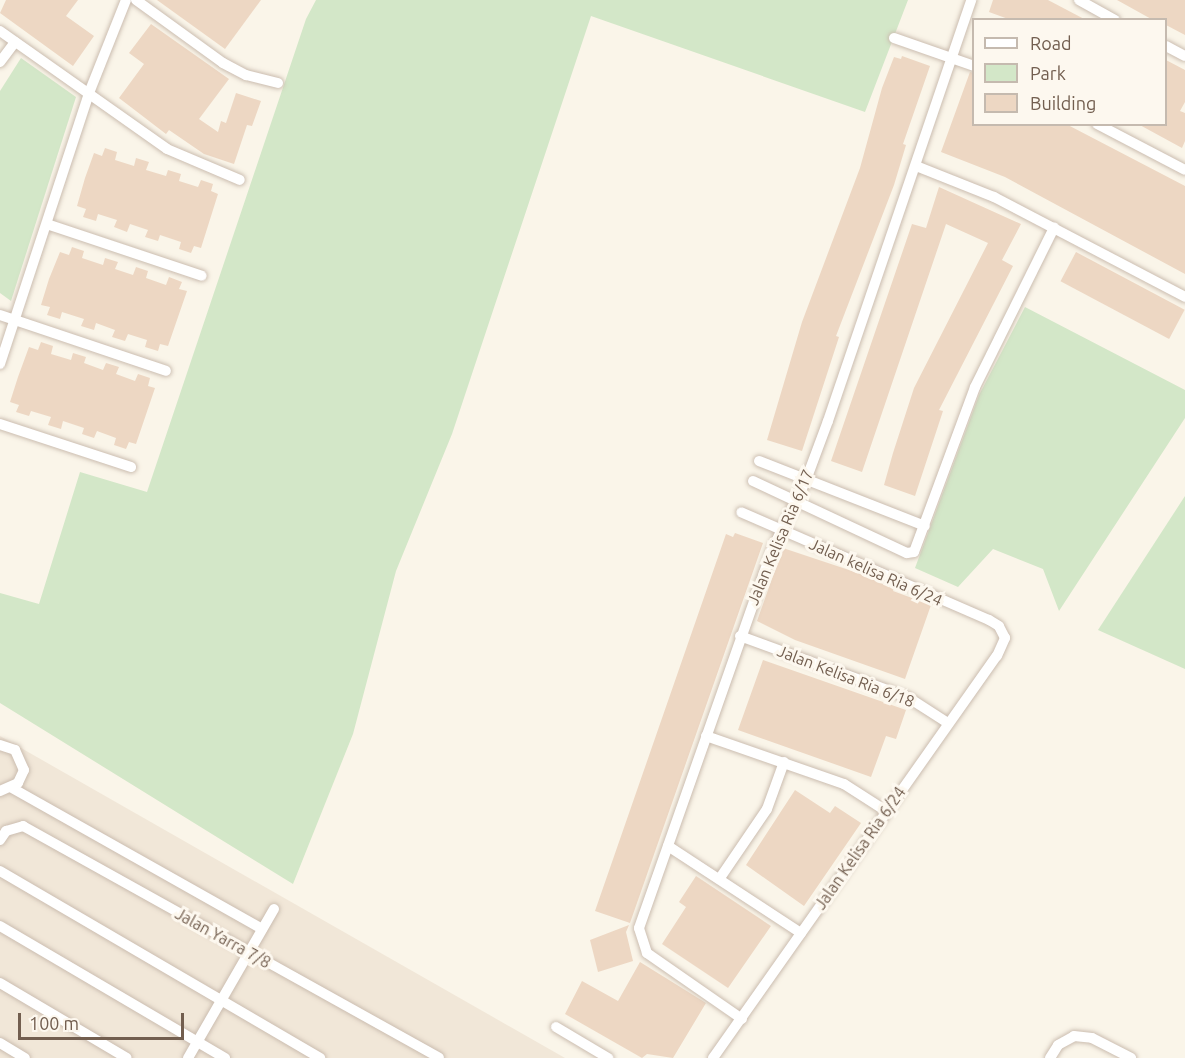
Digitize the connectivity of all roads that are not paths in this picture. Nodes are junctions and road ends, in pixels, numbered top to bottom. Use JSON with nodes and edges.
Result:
{"nodes":[{"id":1,"x":126,"y":0,"type":"edge"},
{"id":2,"x":136,"y":0,"type":"edge"},
{"id":3,"x":971,"y":0,"type":"edge"},
{"id":4,"x":1078,"y":0,"type":"edge"},
{"id":5,"x":1112,"y":18,"type":"edge"},
{"id":6,"x":0,"y":31,"type":"edge"},
{"id":7,"x":894,"y":38,"type":"dead end"},
{"id":8,"x":15,"y":42,"type":"junction"},
{"id":9,"x":1167,"y":47,"type":"edge"},
{"id":10,"x":1185,"y":56,"type":"edge"},
{"id":11,"x":951,"y":58,"type":"junction"},
{"id":12,"x":0,"y":62,"type":"edge"},
{"id":13,"x":972,"y":65,"type":"edge"},
{"id":14,"x":278,"y":83,"type":"dead end"},
{"id":15,"x":89,"y":93,"type":"junction"},
{"id":16,"x":1101,"y":126,"type":"edge"},
{"id":17,"x":916,"y":166,"type":"junction"},
{"id":18,"x":1185,"y":170,"type":"edge"},
{"id":19,"x":240,"y":180,"type":"dead end"},
{"id":20,"x":47,"y":224,"type":"junction"},
{"id":21,"x":1054,"y":228,"type":"junction"},
{"id":22,"x":202,"y":276,"type":"dead end"},
{"id":23,"x":1185,"y":297,"type":"edge"},
{"id":24,"x":0,"y":315,"type":"edge"},
{"id":25,"x":14,"y":321,"type":"junction"},
{"id":26,"x":0,"y":364,"type":"edge"},
{"id":27,"x":166,"y":371,"type":"dead end"},
{"id":28,"x":0,"y":424,"type":"edge"},
{"id":29,"x":759,"y":461,"type":"dead end"},
{"id":30,"x":131,"y":466,"type":"dead end"},
{"id":31,"x":806,"y":480,"type":"junction"},
{"id":32,"x":753,"y":481,"type":"dead end"},
{"id":33,"x":795,"y":501,"type":"junction"},
{"id":34,"x":741,"y":512,"type":"dead end"},
{"id":35,"x":925,"y":526,"type":"junction"},
{"id":36,"x":781,"y":529,"type":"junction"},
{"id":37,"x":740,"y":636,"type":"junction"},
{"id":38,"x":1005,"y":638,"type":"joint"},
{"id":39,"x":948,"y":723,"type":"junction"},
{"id":40,"x":706,"y":736,"type":"junction"},
{"id":41,"x":0,"y":745,"type":"edge"},
{"id":42,"x":784,"y":762,"type":"junction"},
{"id":43,"x":12,"y":788,"type":"junction"},
{"id":44,"x":0,"y":791,"type":"edge"},
{"id":45,"x":885,"y":811,"type":"junction"},
{"id":46,"x":3,"y":835,"type":"edge"},
{"id":47,"x":668,"y":846,"type":"junction"},
{"id":48,"x":0,"y":871,"type":"edge"},
{"id":49,"x":720,"y":878,"type":"junction"},
{"id":50,"x":274,"y":909,"type":"dead end"},
{"id":51,"x":0,"y":926,"type":"edge"},
{"id":52,"x":262,"y":929,"type":"junction"},
{"id":53,"x":801,"y":933,"type":"junction"},
{"id":54,"x":249,"y":952,"type":"junction"},
{"id":55,"x":0,"y":983,"type":"edge"},
{"id":56,"x":221,"y":1000,"type":"junction"},
{"id":57,"x":742,"y":1019,"type":"junction"},
{"id":58,"x":556,"y":1027,"type":"dead end"},
{"id":59,"x":197,"y":1042,"type":"junction"},
{"id":60,"x":0,"y":1043,"type":"edge"},
{"id":61,"x":26,"y":1058,"type":"edge"},
{"id":62,"x":127,"y":1058,"type":"edge"},
{"id":63,"x":188,"y":1058,"type":"edge"},
{"id":64,"x":225,"y":1058,"type":"edge"},
{"id":65,"x":320,"y":1058,"type":"edge"},
{"id":66,"x":439,"y":1058,"type":"edge"},
{"id":67,"x":608,"y":1058,"type":"edge"},
{"id":68,"x":713,"y":1058,"type":"edge"},
{"id":69,"x":1050,"y":1058,"type":"edge"},
{"id":70,"x":1131,"y":1058,"type":"edge"}],
"edges":[{"from":1,"to":15,"type":"street"},
{"from":2,"to":14,"type":"street"},
{"from":3,"to":11,"type":"street","name":"Jalan Kelisa Ria 6/17"},
{"from":4,"to":5,"type":"street"},
{"from":6,"to":8,"type":"street"},
{"from":7,"to":11,"type":"street"},
{"from":8,"to":12,"type":"street"},
{"from":8,"to":15,"type":"street"},
{"from":9,"to":10,"type":"street"},
{"from":11,"to":13,"type":"street"},
{"from":11,"to":17,"type":"street","name":"Jalan Kelisa Ria 6/17"},
{"from":15,"to":19,"type":"street"},
{"from":15,"to":20,"type":"street"},
{"from":16,"to":18,"type":"street"},
{"from":17,"to":21,"type":"street"},
{"from":17,"to":31,"type":"street","name":"Jalan Kelisa Ria 6/17"},
{"from":20,"to":22,"type":"street"},
{"from":20,"to":25,"type":"street"},
{"from":21,"to":23,"type":"street"},
{"from":21,"to":35,"type":"street"},
{"from":24,"to":25,"type":"street"},
{"from":25,"to":26,"type":"street"},
{"from":25,"to":27,"type":"street"},
{"from":28,"to":30,"type":"street"},
{"from":29,"to":31,"type":"street"},
{"from":31,"to":33,"type":"street","name":"Jalan Kelisa Ria 6/17"},
{"from":31,"to":35,"type":"street"},
{"from":32,"to":33,"type":"street"},
{"from":33,"to":35,"type":"street"},
{"from":33,"to":36,"type":"street","name":"Jalan Kelisa Ria 6/17"},
{"from":34,"to":36,"type":"street","name":"Jalan kelisa Ria 6/24"},
{"from":36,"to":37,"type":"street","name":"Jalan Kelisa Ria 6/17"},
{"from":36,"to":38,"type":"street","name":"Jalan kelisa Ria 6/24"},
{"from":37,"to":39,"type":"street","name":"Jalan Kelisa Ria 6/18"},
{"from":37,"to":40,"type":"street","name":"Jalan Kelisa Ria 6/17"},
{"from":38,"to":39,"type":"street","name":"Jalan Kelisa Ria 6/24"},
{"from":39,"to":45,"type":"street","name":"Jalan Kelisa Ria 6/24"},
{"from":40,"to":42,"type":"street"},
{"from":40,"to":47,"type":"street","name":"Jalan Kelisa Ria 6/17"},
{"from":41,"to":43,"type":"street"},
{"from":42,"to":45,"type":"street"},
{"from":42,"to":49,"type":"street"},
{"from":43,"to":44,"type":"street"},
{"from":43,"to":52,"type":"street"},
{"from":45,"to":53,"type":"street","name":"Jalan Kelisa Ria 6/24"},
{"from":46,"to":54,"type":"street","name":"Jalan Yarra 7/8"},
{"from":47,"to":49,"type":"street"},
{"from":47,"to":57,"type":"street","name":"Jalan Kelisa Ria 6/17"},
{"from":48,"to":56,"type":"street"},
{"from":49,"to":53,"type":"street"},
{"from":50,"to":52,"type":"street"},
{"from":51,"to":59,"type":"street"},
{"from":52,"to":54,"type":"street"},
{"from":53,"to":57,"type":"street","name":"Jalan Kelisa Ria 6/24"},
{"from":54,"to":56,"type":"street"},
{"from":54,"to":66,"type":"street","name":"Jalan Yarra 7/8"},
{"from":55,"to":62,"type":"street"},
{"from":56,"to":59,"type":"street"},
{"from":56,"to":65,"type":"street"},
{"from":57,"to":68,"type":"street","name":"Jalan Kelisa Ria 6/24"},
{"from":58,"to":67,"type":"street"},
{"from":59,"to":63,"type":"street"},
{"from":59,"to":64,"type":"street"},
{"from":60,"to":61,"type":"street"},
{"from":69,"to":70,"type":"street"}]}
